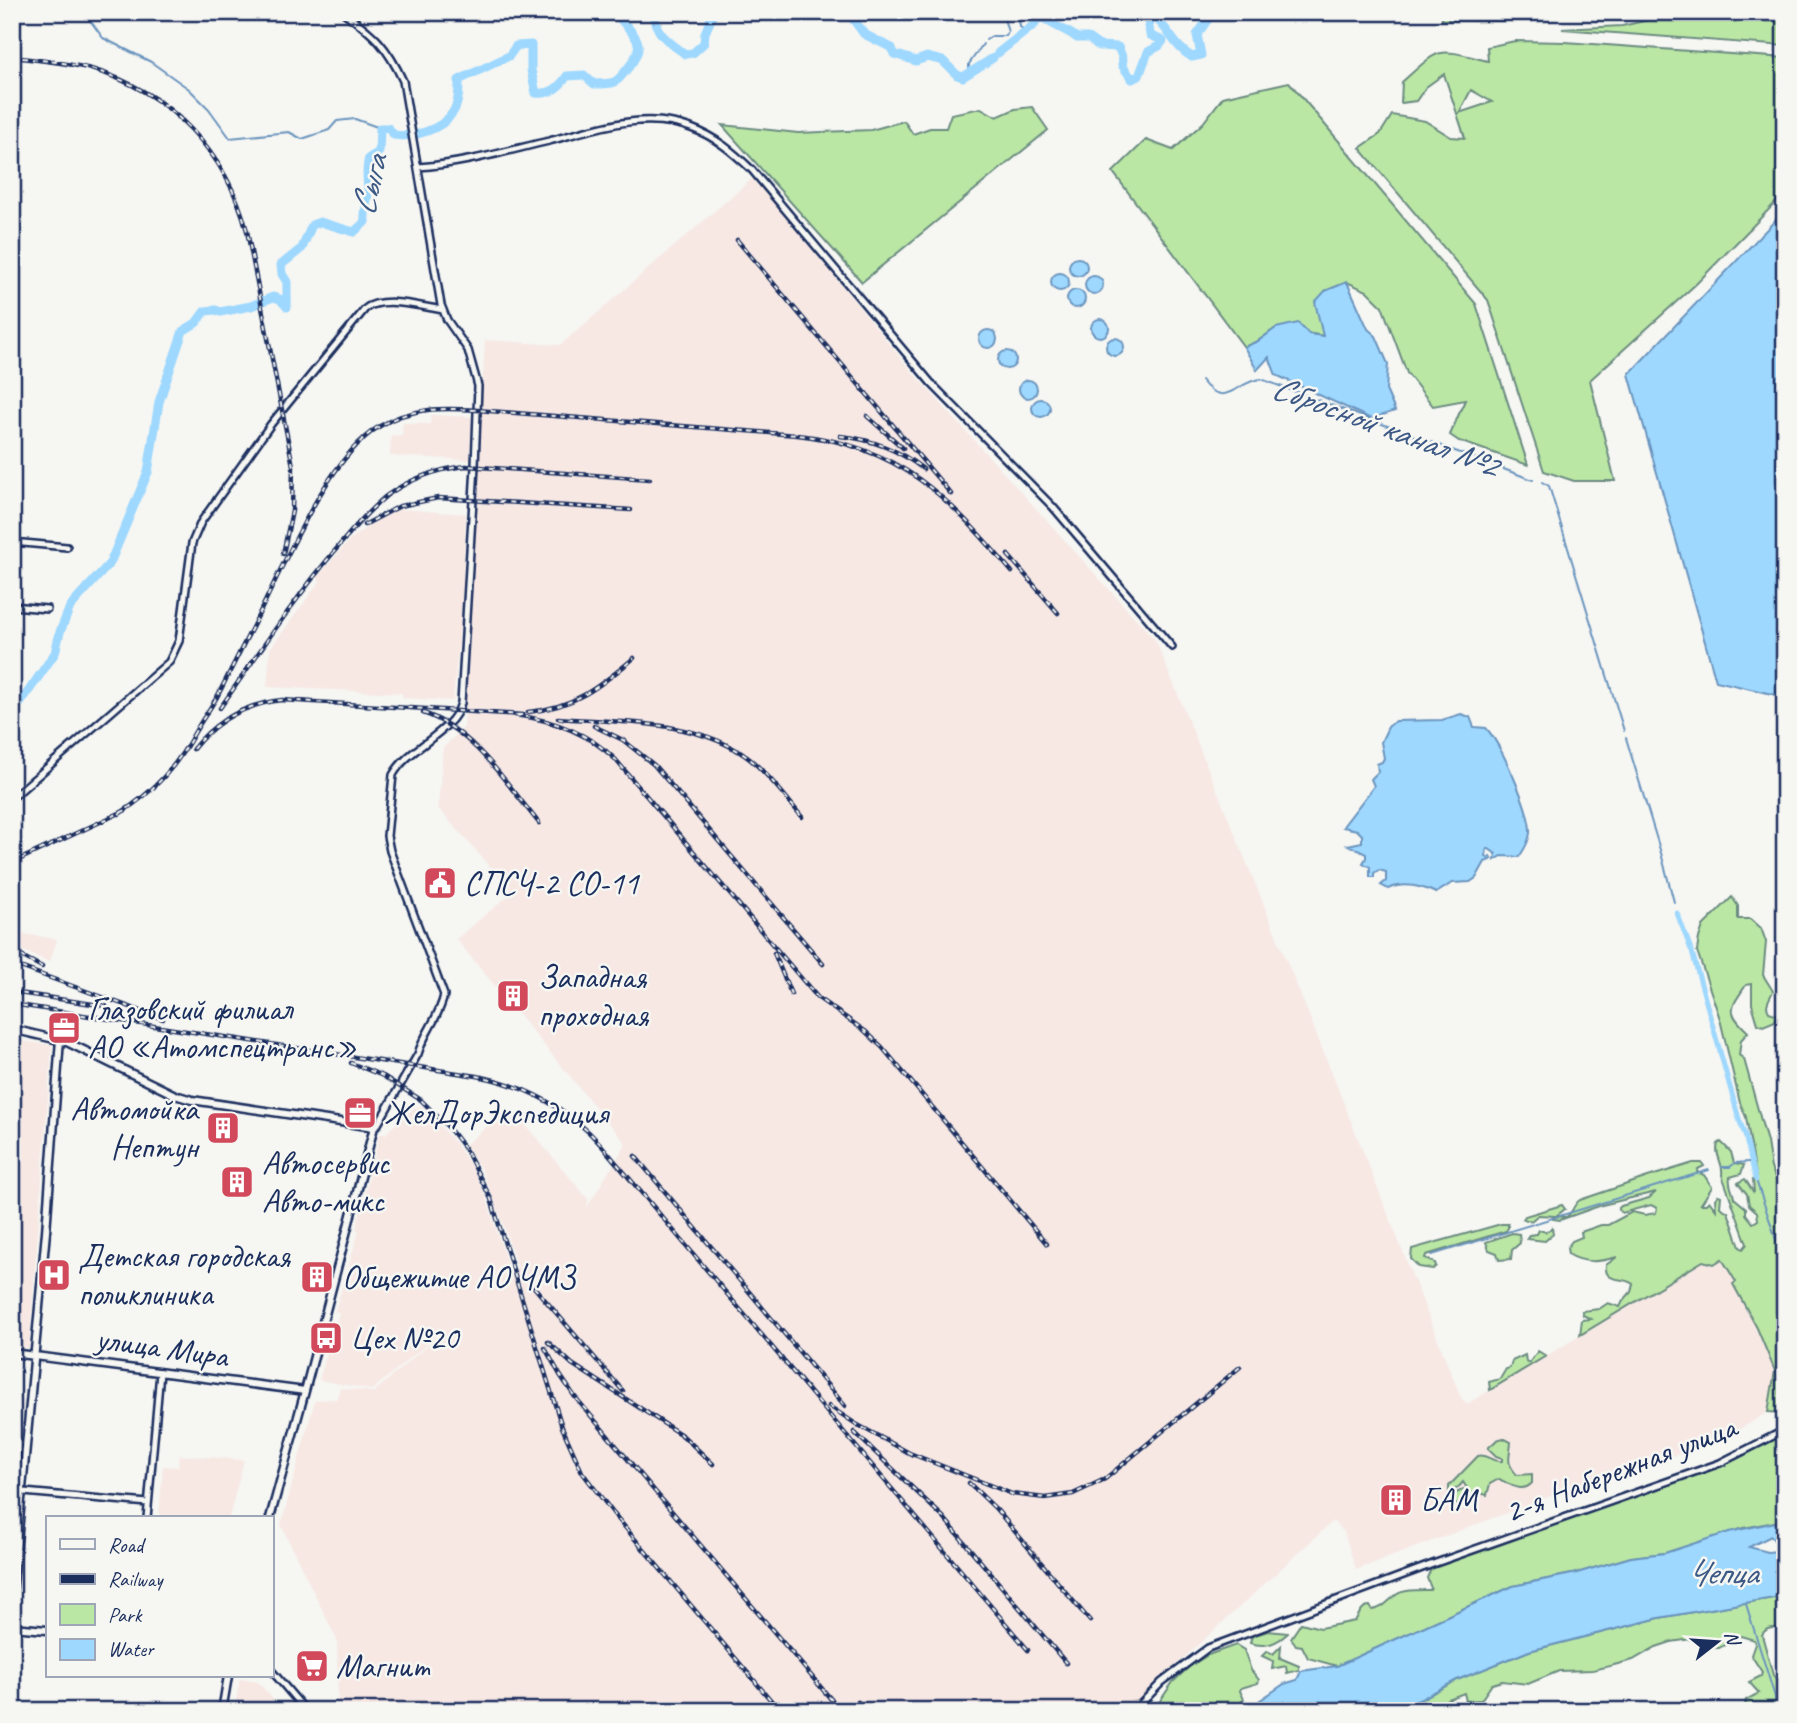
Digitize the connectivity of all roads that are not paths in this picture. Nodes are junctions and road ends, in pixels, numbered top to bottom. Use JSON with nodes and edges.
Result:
{"nodes":[{"id":1,"x":343,"y":12,"type":"edge"},
{"id":2,"x":418,"y":167,"type":"junction"},
{"id":3,"x":443,"y":310,"type":"junction"},
{"id":4,"x":12,"y":542,"type":"edge"},
{"id":5,"x":67,"y":547,"type":"dead end"},
{"id":6,"x":12,"y":606,"type":"edge"},
{"id":7,"x":47,"y":609,"type":"dead end"},
{"id":8,"x":1172,"y":647,"type":"dead end"},
{"id":9,"x":12,"y":798,"type":"edge"},
{"id":10,"x":12,"y":1029,"type":"edge"},
{"id":11,"x":60,"y":1039,"type":"junction"},
{"id":12,"x":374,"y":1127,"type":"junction"},
{"id":13,"x":12,"y":1353,"type":"edge"},
{"id":14,"x":35,"y":1355,"type":"junction"},
{"id":15,"x":160,"y":1372,"type":"junction"},
{"id":16,"x":305,"y":1391,"type":"junction"},
{"id":17,"x":1785,"y":1430,"type":"edge"},
{"id":18,"x":12,"y":1491,"type":"edge"},
{"id":19,"x":22,"y":1492,"type":"junction"},
{"id":20,"x":148,"y":1503,"type":"junction"},
{"id":21,"x":147,"y":1516,"type":"edge"},
{"id":22,"x":271,"y":1516,"type":"edge"},
{"id":23,"x":12,"y":1596,"type":"edge"},
{"id":24,"x":12,"y":1627,"type":"edge"},
{"id":25,"x":46,"y":1630,"type":"edge"},
{"id":26,"x":273,"y":1672,"type":"edge"},
{"id":27,"x":228,"y":1678,"type":"edge"},
{"id":28,"x":222,"y":1711,"type":"edge"},
{"id":29,"x":306,"y":1711,"type":"edge"},
{"id":30,"x":1134,"y":1711,"type":"edge"}],
"edges":[{"from":1,"to":2,"type":"street"},
{"from":2,"to":3,"type":"street"},
{"from":2,"to":8,"type":"street"},
{"from":3,"to":9,"type":"street"},
{"from":3,"to":12,"type":"street"},
{"from":4,"to":5,"type":"street"},
{"from":6,"to":7,"type":"street"},
{"from":10,"to":11,"type":"street"},
{"from":11,"to":12,"type":"street"},
{"from":11,"to":14,"type":"street"},
{"from":12,"to":16,"type":"street"},
{"from":13,"to":14,"type":"street","name":"улица Мира"},
{"from":14,"to":15,"type":"street","name":"улица Мира"},
{"from":14,"to":19,"type":"street"},
{"from":15,"to":16,"type":"street","name":"улица Мира"},
{"from":15,"to":20,"type":"street"},
{"from":16,"to":22,"type":"street"},
{"from":17,"to":30,"type":"street","name":"2-я Набережная улица"},
{"from":18,"to":19,"type":"street"},
{"from":19,"to":20,"type":"street"},
{"from":19,"to":23,"type":"street"},
{"from":20,"to":21,"type":"street"},
{"from":24,"to":25,"type":"street"},
{"from":26,"to":29,"type":"street"},
{"from":27,"to":28,"type":"street"}]}
